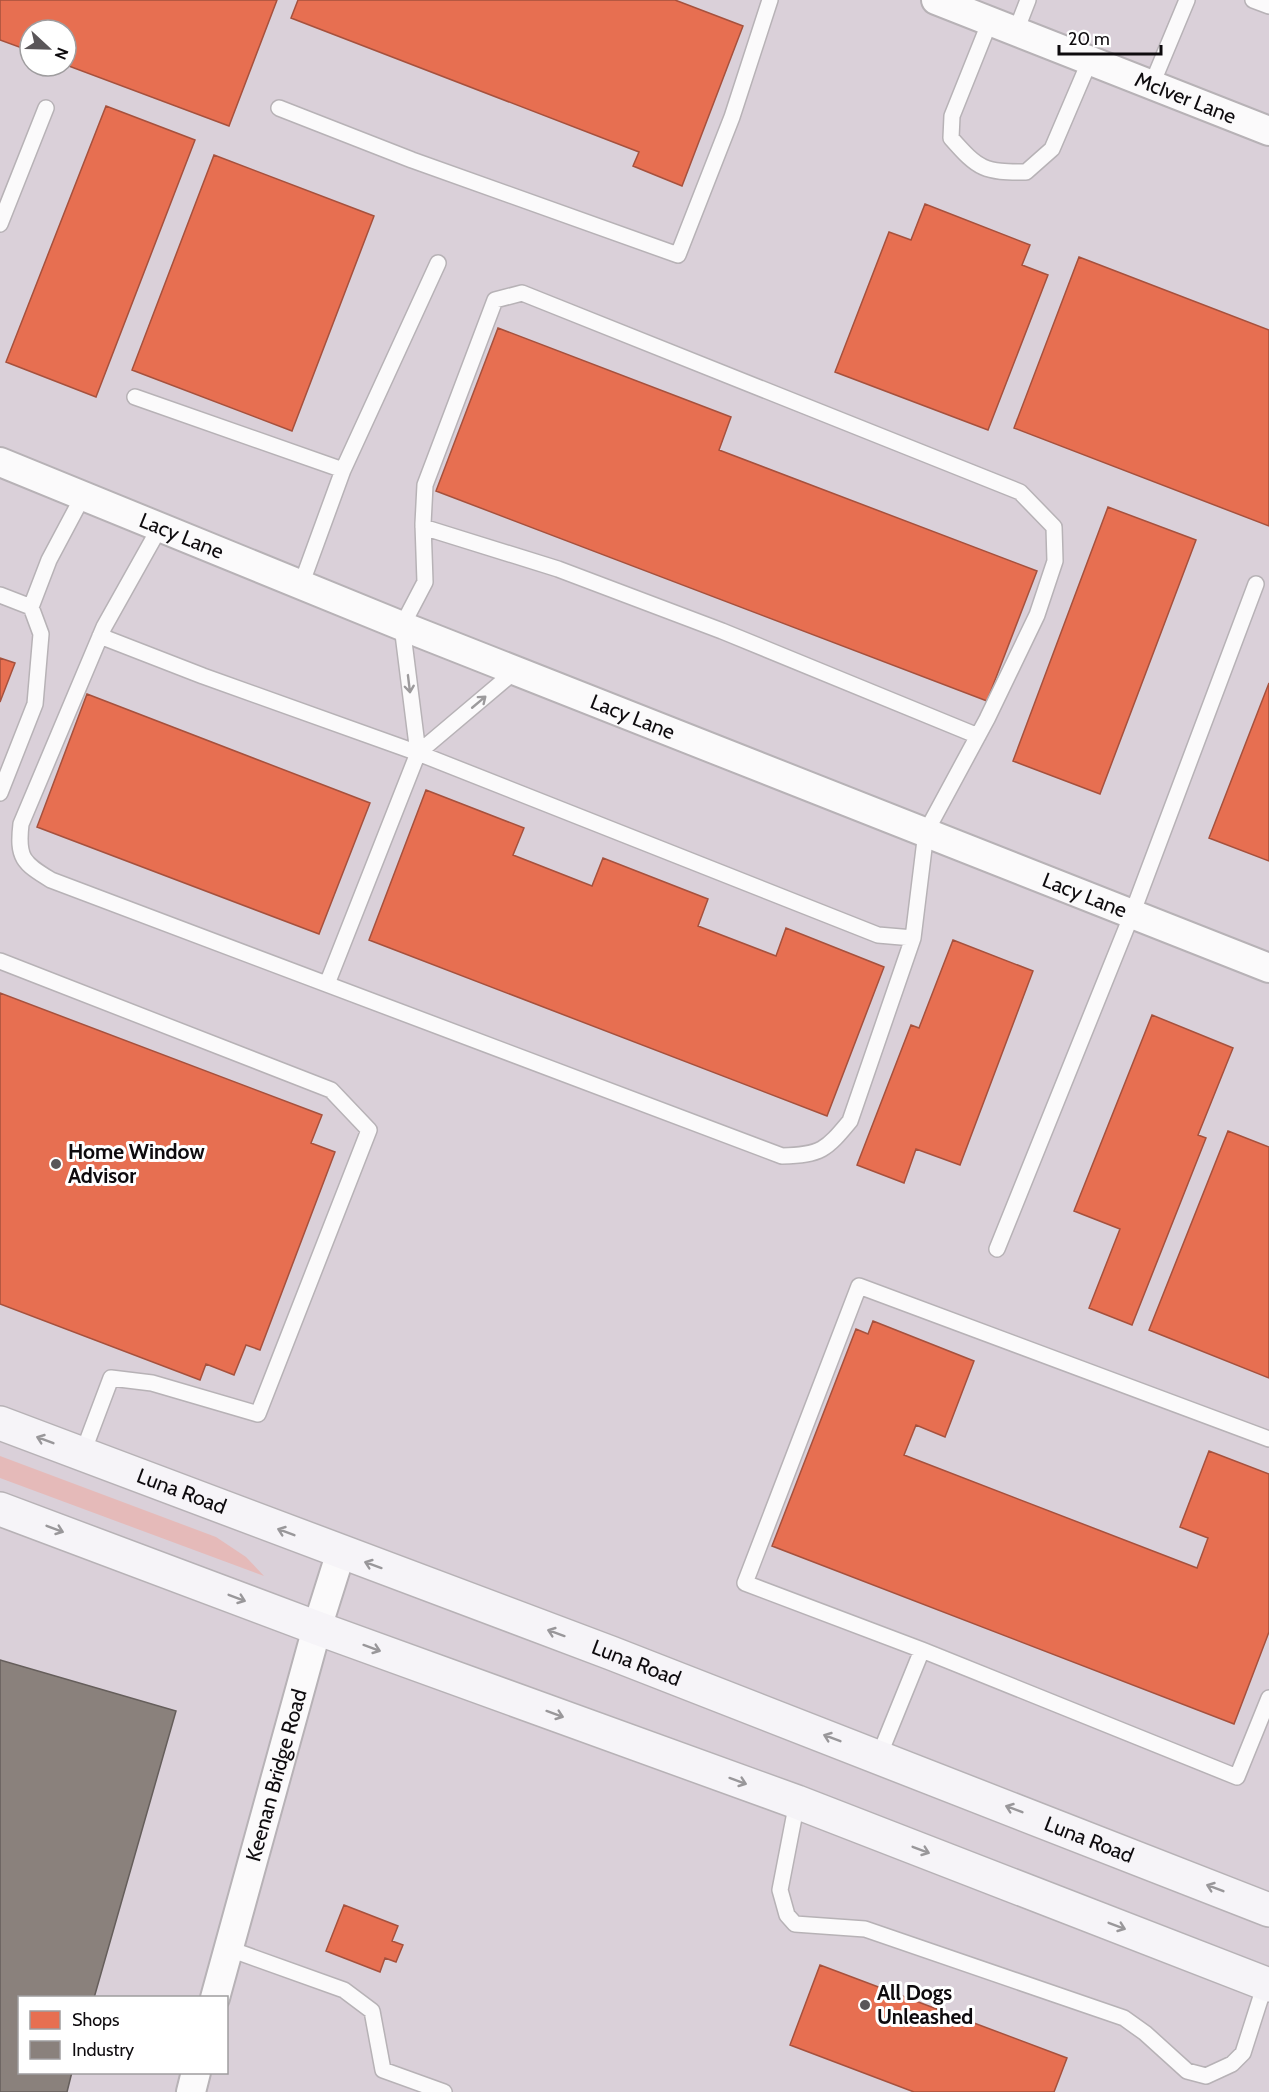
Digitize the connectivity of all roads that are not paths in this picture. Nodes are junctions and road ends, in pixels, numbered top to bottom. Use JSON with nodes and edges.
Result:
{"nodes":[{"id":1,"x":770,"y":0,"type":"edge"},
{"id":2,"x":936,"y":0,"type":"edge"},
{"id":3,"x":1028,"y":0,"type":"edge"},
{"id":4,"x":1187,"y":0,"type":"edge"},
{"id":5,"x":1253,"y":0,"type":"edge"},
{"id":6,"x":1269,"y":6,"type":"edge"},
{"id":7,"x":1003,"y":26,"type":"junction"},
{"id":8,"x":1090,"y":60,"type":"junction"},
{"id":9,"x":1152,"y":84,"type":"junction"},
{"id":10,"x":46,"y":108,"type":"dead end"},
{"id":11,"x":279,"y":108,"type":"dead end"},
{"id":12,"x":1269,"y":131,"type":"edge"},
{"id":13,"x":0,"y":224,"type":"edge"},
{"id":14,"x":438,"y":263,"type":"dead end"},
{"id":15,"x":135,"y":397,"type":"dead end"},
{"id":16,"x":0,"y":462,"type":"edge"},
{"id":17,"x":343,"y":470,"type":"junction"},
{"id":18,"x":83,"y":496,"type":"junction"},
{"id":19,"x":160,"y":527,"type":"junction"},
{"id":20,"x":423,"y":527,"type":"junction"},
{"id":21,"x":1256,"y":584,"type":"dead end"},
{"id":22,"x":301,"y":585,"type":"junction"},
{"id":23,"x":0,"y":595,"type":"edge"},
{"id":24,"x":31,"y":607,"type":"junction"},
{"id":25,"x":402,"y":626,"type":"junction"},
{"id":26,"x":100,"y":636,"type":"junction"},
{"id":27,"x":515,"y":671,"type":"junction"},
{"id":28,"x":978,"y":736,"type":"junction"},
{"id":29,"x":418,"y":753,"type":"junction"},
{"id":30,"x":0,"y":793,"type":"edge"},
{"id":31,"x":926,"y":832,"type":"junction"},
{"id":32,"x":1132,"y":914,"type":"junction"},
{"id":33,"x":913,"y":938,"type":"junction"},
{"id":34,"x":0,"y":961,"type":"edge"},
{"id":35,"x":1269,"y":968,"type":"edge"},
{"id":36,"x":327,"y":984,"type":"junction"},
{"id":37,"x":997,"y":1249,"type":"dead end"},
{"id":38,"x":0,"y":1423,"type":"edge"},
{"id":39,"x":1269,"y":1439,"type":"edge"},
{"id":40,"x":82,"y":1455,"type":"junction"},
{"id":41,"x":0,"y":1509,"type":"edge"},
{"id":42,"x":340,"y":1552,"type":"junction"},
{"id":43,"x":317,"y":1628,"type":"junction"},
{"id":44,"x":922,"y":1650,"type":"junction"},
{"id":45,"x":1269,"y":1698,"type":"edge"},
{"id":46,"x":879,"y":1756,"type":"junction"},
{"id":47,"x":797,"y":1802,"type":"junction"},
{"id":48,"x":1269,"y":1910,"type":"edge"},
{"id":49,"x":227,"y":1948,"type":"junction"},
{"id":50,"x":1267,"y":1984,"type":"edge"},
{"id":51,"x":215,"y":1996,"type":"edge"},
{"id":52,"x":196,"y":2074,"type":"edge"},
{"id":53,"x":191,"y":2092,"type":"edge"},
{"id":54,"x":444,"y":2092,"type":"edge"}],
"edges":[{"from":1,"to":11,"type":"lane"},
{"from":2,"to":7,"type":"street","name":"McIver Lane"},
{"from":3,"to":7,"type":"lane"},
{"from":4,"to":9,"type":"lane"},
{"from":5,"to":6,"type":"lane"},
{"from":7,"to":8,"type":"street","name":"McIver Lane"},
{"from":7,"to":8,"type":"lane"},
{"from":8,"to":9,"type":"street","name":"McIver Lane"},
{"from":9,"to":12,"type":"street","name":"McIver Lane"},
{"from":10,"to":13,"type":"lane"},
{"from":14,"to":17,"type":"lane"},
{"from":15,"to":17,"type":"lane"},
{"from":16,"to":18,"type":"street","name":"Lacy Lane"},
{"from":17,"to":22,"type":"lane"},
{"from":18,"to":19,"type":"street","name":"Lacy Lane"},
{"from":18,"to":24,"type":"lane"},
{"from":19,"to":22,"type":"street","name":"Lacy Lane"},
{"from":19,"to":26,"type":"lane"},
{"from":20,"to":25,"type":"lane"},
{"from":20,"to":28,"type":"lane"},
{"from":20,"to":28,"type":"lane"},
{"from":21,"to":32,"type":"lane"},
{"from":22,"to":25,"type":"street","name":"Lacy Lane"},
{"from":23,"to":24,"type":"lane"},
{"from":24,"to":30,"type":"lane"},
{"from":25,"to":27,"type":"street","name":"Lacy Lane"},
{"from":25,"to":29,"type":"lane","one_way":true},
{"from":26,"to":29,"type":"lane"},
{"from":26,"to":36,"type":"lane"},
{"from":29,"to":27,"type":"lane","one_way":true},
{"from":27,"to":31,"type":"street","name":"Lacy Lane"},
{"from":28,"to":31,"type":"lane"},
{"from":29,"to":33,"type":"lane"},
{"from":29,"to":36,"type":"lane"},
{"from":31,"to":32,"type":"street","name":"Lacy Lane"},
{"from":31,"to":33,"type":"lane"},
{"from":32,"to":35,"type":"street","name":"Lacy Lane"},
{"from":32,"to":37,"type":"lane"},
{"from":33,"to":36,"type":"lane"},
{"from":34,"to":40,"type":"lane"},
{"from":40,"to":38,"type":"main road","name":"Luna Road","one_way":true},
{"from":39,"to":44,"type":"lane"},
{"from":42,"to":40,"type":"main road","name":"Luna Road","one_way":true},
{"from":41,"to":43,"type":"main road","one_way":true},
{"from":42,"to":43,"type":"street","name":"Keenan Bridge Road"},
{"from":46,"to":42,"type":"main road","name":"Luna Road","one_way":true},
{"from":43,"to":47,"type":"main road","one_way":true},
{"from":43,"to":49,"type":"street","name":"Keenan Bridge Road"},
{"from":44,"to":45,"type":"lane"},
{"from":44,"to":46,"type":"lane"},
{"from":48,"to":46,"type":"main road","name":"Luna Road","one_way":true},
{"from":47,"to":50,"type":"main road","one_way":true},
{"from":47,"to":50,"type":"lane"},
{"from":49,"to":51,"type":"street","name":"Keenan Bridge Road"},
{"from":49,"to":54,"type":"lane"},
{"from":52,"to":53,"type":"street"}]}
